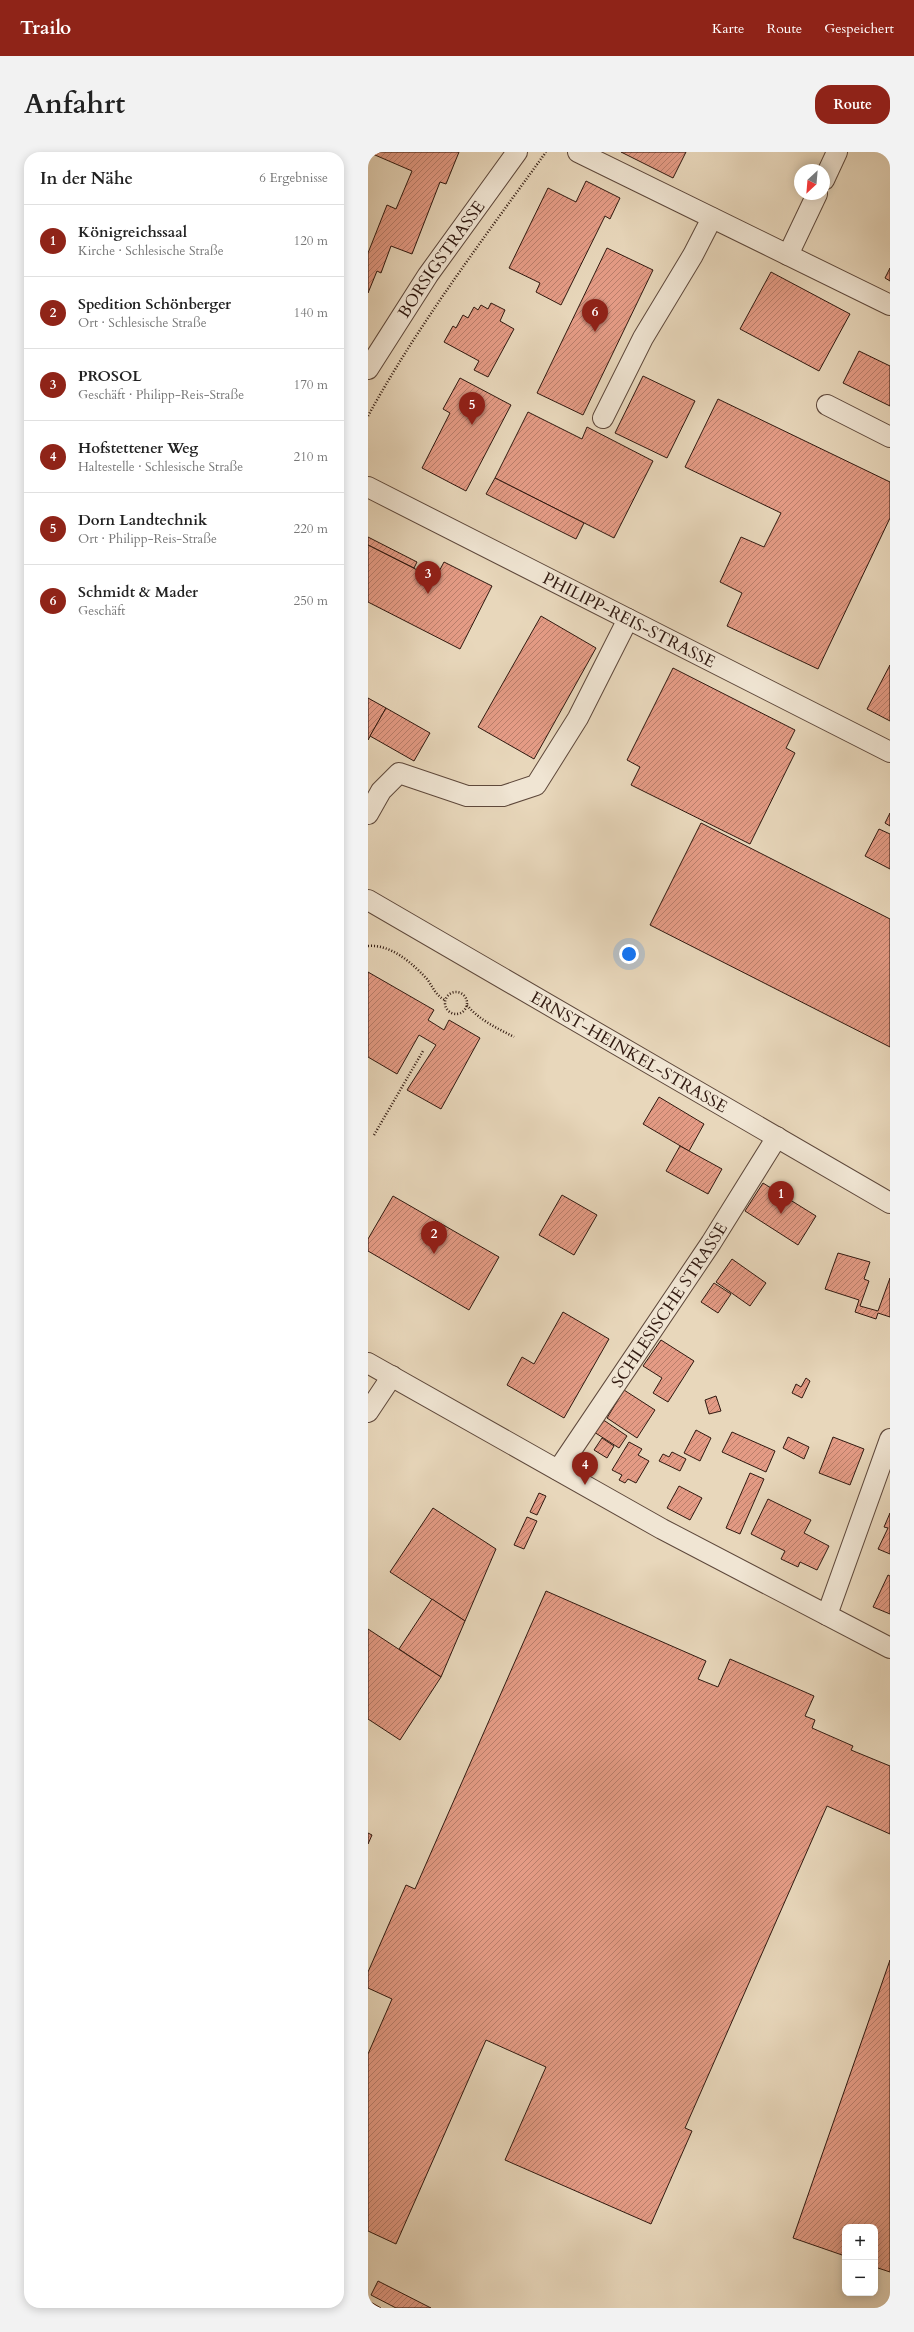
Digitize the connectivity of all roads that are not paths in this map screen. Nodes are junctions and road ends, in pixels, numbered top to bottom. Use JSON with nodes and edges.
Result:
{"nodes":[{"id":1,"x":517,"y":152,"type":"edge"},
{"id":2,"x":578,"y":152,"type":"edge"},
{"id":3,"x":837,"y":152,"type":"edge"},
{"id":4,"x":830,"y":167,"type":"edge"},
{"id":5,"x":814,"y":200,"type":"edge"},
{"id":6,"x":712,"y":218,"type":"junction"},
{"id":7,"x":788,"y":255,"type":"junction"},
{"id":8,"x":890,"y":305,"type":"edge"},
{"id":9,"x":368,"y":368,"type":"edge"},
{"id":10,"x":827,"y":405,"type":"dead end"},
{"id":11,"x":603,"y":418,"type":"dead end"},
{"id":12,"x":890,"y":437,"type":"edge"},
{"id":13,"x":368,"y":487,"type":"edge"},
{"id":14,"x":628,"y":619,"type":"junction"},
{"id":15,"x":890,"y":752,"type":"edge"},
{"id":16,"x":368,"y":814,"type":"edge"},
{"id":17,"x":368,"y":900,"type":"edge"},
{"id":18,"x":776,"y":1137,"type":"junction"},
{"id":19,"x":890,"y":1203,"type":"edge"},
{"id":20,"x":368,"y":1363,"type":"edge"},
{"id":21,"x":392,"y":1376,"type":"junction"},
{"id":22,"x":368,"y":1412,"type":"edge"},
{"id":23,"x":890,"y":1439,"type":"edge"},
{"id":24,"x":558,"y":1470,"type":"junction"},
{"id":25,"x":827,"y":1615,"type":"junction"},
{"id":26,"x":890,"y":1648,"type":"edge"}],
"edges":[{"from":1,"to":9,"type":"street","name":"BORSIGSTRASSE"},
{"from":2,"to":6,"type":"street"},
{"from":3,"to":4,"type":"street"},
{"from":5,"to":7,"type":"street"},
{"from":6,"to":7,"type":"street"},
{"from":6,"to":11,"type":"street"},
{"from":7,"to":8,"type":"street"},
{"from":10,"to":12,"type":"street"},
{"from":13,"to":14,"type":"street","name":"PHILIPP-REIS-STRASSE"},
{"from":14,"to":15,"type":"street","name":"PHILIPP-REIS-STRASSE"},
{"from":14,"to":16,"type":"street"},
{"from":17,"to":18,"type":"street","name":"ERNST-HEINKEL-STRASSE"},
{"from":18,"to":19,"type":"street","name":"ERNST-HEINKEL-STRASSE"},
{"from":18,"to":24,"type":"street","name":"SCHLESISCHE STRASSE"},
{"from":20,"to":21,"type":"street"},
{"from":21,"to":22,"type":"street"},
{"from":21,"to":24,"type":"street"},
{"from":23,"to":25,"type":"street"},
{"from":24,"to":25,"type":"street"},
{"from":25,"to":26,"type":"street"}]}
